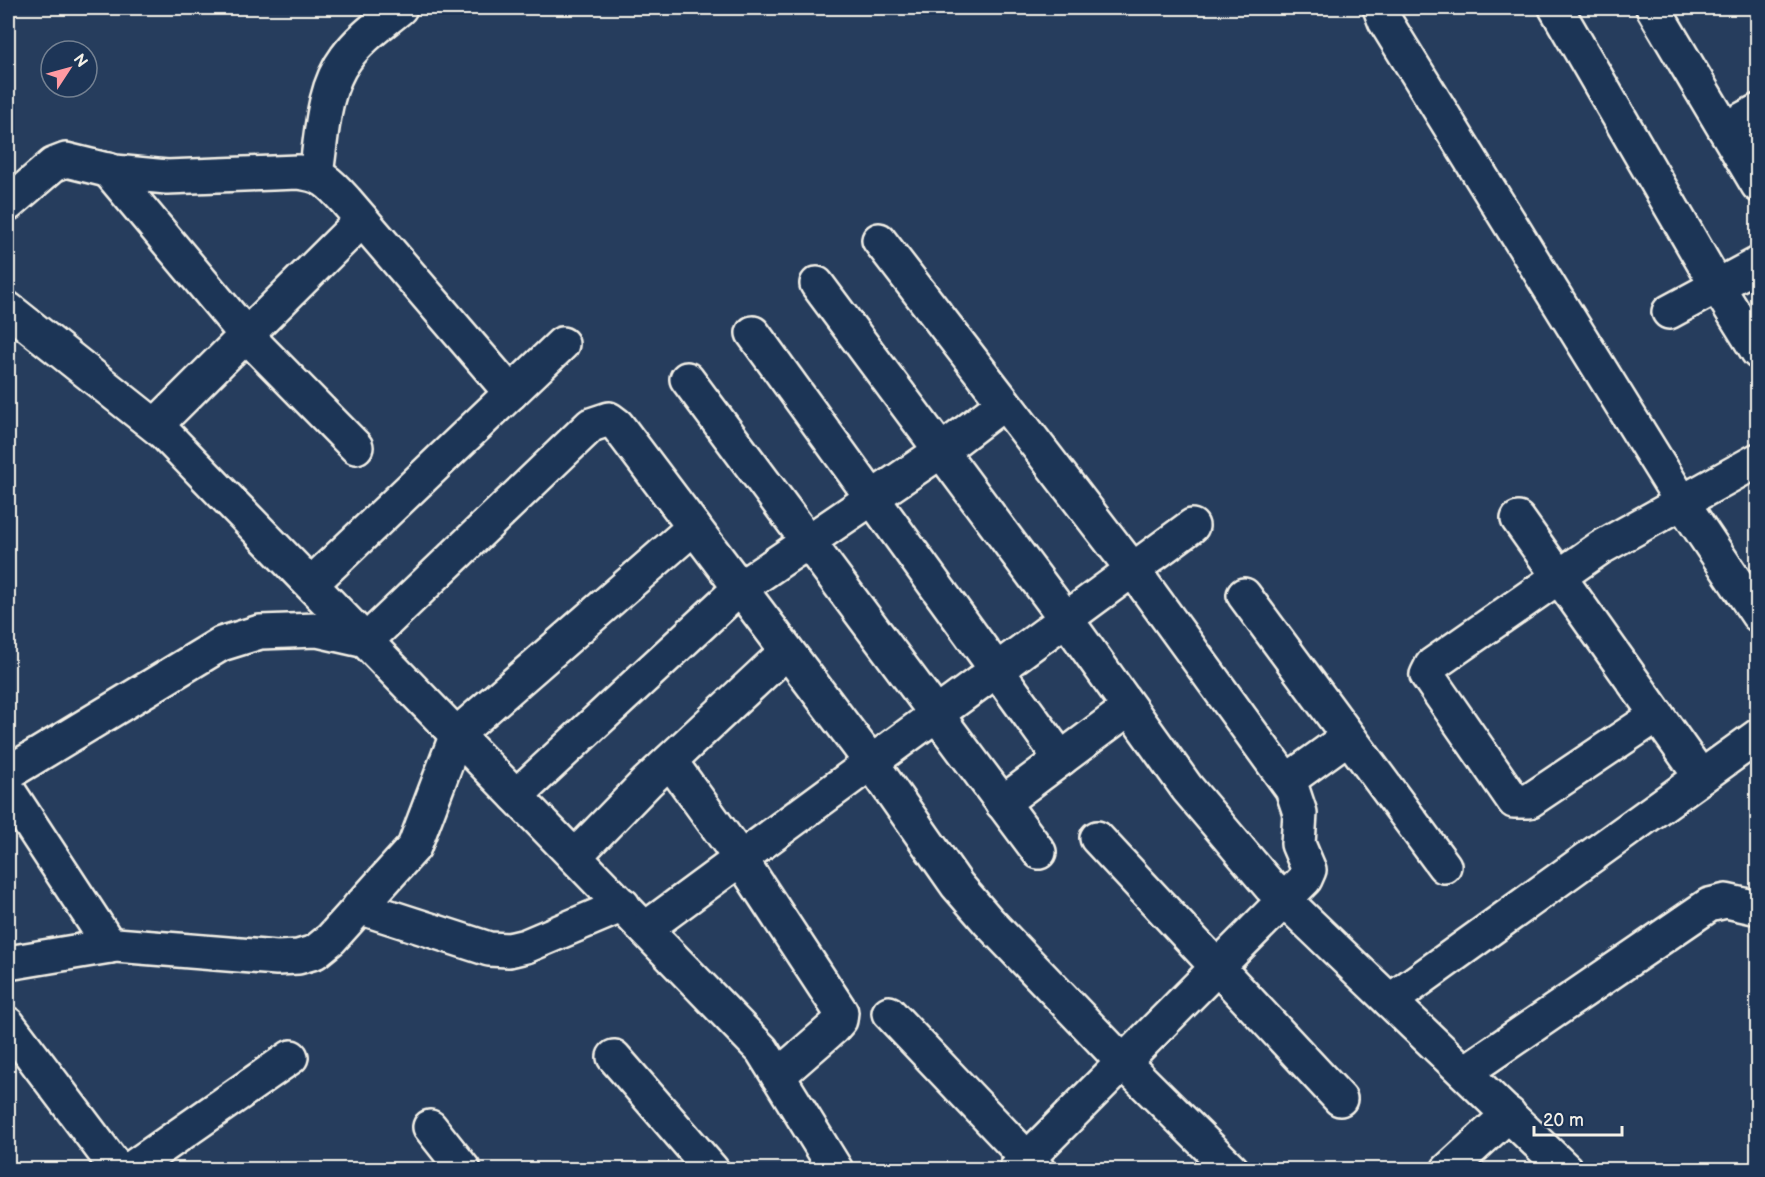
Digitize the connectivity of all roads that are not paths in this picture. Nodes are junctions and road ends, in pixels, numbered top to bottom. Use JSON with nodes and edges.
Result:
{"nodes":[{"id":1,"x":400,"y":8,"type":"edge"},
{"id":2,"x":1380,"y":8,"type":"edge"},
{"id":3,"x":1556,"y":8,"type":"edge"},
{"id":4,"x":1653,"y":8,"type":"edge"},
{"id":5,"x":1758,"y":111,"type":"edge"},
{"id":6,"x":1725,"y":129,"type":"junction"},
{"id":7,"x":108,"y":170,"type":"junction"},
{"id":8,"x":316,"y":174,"type":"junction"},
{"id":9,"x":1758,"y":185,"type":"edge"},
{"id":10,"x":8,"y":204,"type":"edge"},
{"id":11,"x":362,"y":220,"type":"junction"},
{"id":12,"x":879,"y":240,"type":"dead end"},
{"id":13,"x":1758,"y":264,"type":"edge"},
{"id":14,"x":817,"y":284,"type":"dead end"},
{"id":15,"x":1717,"y":286,"type":"junction"},
{"id":16,"x":8,"y":309,"type":"edge"},
{"id":17,"x":1669,"y":312,"type":"dead end"},
{"id":18,"x":753,"y":333,"type":"dead end"},
{"id":19,"x":246,"y":335,"type":"junction"},
{"id":20,"x":562,"y":344,"type":"dead end"},
{"id":21,"x":1758,"y":352,"type":"edge"},
{"id":22,"x":687,"y":379,"type":"dead end"},
{"id":23,"x":511,"y":393,"type":"junction"},
{"id":24,"x":1004,"y":403,"type":"junction"},
{"id":25,"x":156,"y":425,"type":"junction"},
{"id":26,"x":356,"y":447,"type":"dead end"},
{"id":27,"x":941,"y":451,"type":"junction"},
{"id":28,"x":1758,"y":460,"type":"edge"},
{"id":29,"x":873,"y":498,"type":"junction"},
{"id":30,"x":1682,"y":502,"type":"junction"},
{"id":31,"x":1518,"y":519,"type":"dead end"},
{"id":32,"x":1192,"y":526,"type":"dead end"},
{"id":33,"x":694,"y":527,"type":"junction"},
{"id":34,"x":808,"y":542,"type":"junction"},
{"id":35,"x":1133,"y":570,"type":"junction"},
{"id":36,"x":1560,"y":576,"type":"junction"},
{"id":37,"x":311,"y":584,"type":"junction"},
{"id":38,"x":740,"y":588,"type":"junction"},
{"id":39,"x":1244,"y":595,"type":"dead end"},
{"id":40,"x":1758,"y":615,"type":"edge"},
{"id":41,"x":1066,"y":619,"type":"junction"},
{"id":42,"x":366,"y":641,"type":"junction"},
{"id":43,"x":787,"y":651,"type":"junction"},
{"id":44,"x":998,"y":669,"type":"junction"},
{"id":45,"x":1129,"y":708,"type":"junction"},
{"id":46,"x":935,"y":715,"type":"junction"},
{"id":47,"x":1657,"y":715,"type":"junction"},
{"id":48,"x":457,"y":734,"type":"junction"},
{"id":49,"x":1758,"y":736,"type":"edge"},
{"id":50,"x":1348,"y":737,"type":"junction"},
{"id":51,"x":1061,"y":759,"type":"junction"},
{"id":52,"x":670,"y":761,"type":"junction"},
{"id":53,"x":871,"y":762,"type":"junction"},
{"id":54,"x":8,"y":773,"type":"edge"},
{"id":55,"x":1701,"y":777,"type":"junction"},
{"id":56,"x":1287,"y":781,"type":"junction"},
{"id":57,"x":8,"y":790,"type":"edge"},
{"id":58,"x":516,"y":796,"type":"junction"},
{"id":59,"x":1002,"y":803,"type":"junction"},
{"id":60,"x":1096,"y":838,"type":"dead end"},
{"id":61,"x":1039,"y":852,"type":"dead end"},
{"id":62,"x":575,"y":856,"type":"junction"},
{"id":63,"x":740,"y":858,"type":"junction"},
{"id":64,"x":1444,"y":866,"type":"dead end"},
{"id":65,"x":1284,"y":899,"type":"junction"},
{"id":66,"x":623,"y":905,"type":"junction"},
{"id":67,"x":359,"y":907,"type":"junction"},
{"id":68,"x":1758,"y":908,"type":"edge"},
{"id":69,"x":645,"y":929,"type":"junction"},
{"id":70,"x":110,"y":946,"type":"junction"},
{"id":71,"x":8,"y":963,"type":"edge"},
{"id":72,"x":1216,"y":967,"type":"junction"},
{"id":73,"x":1390,"y":1001,"type":"junction"},
{"id":74,"x":889,"y":1013,"type":"dead end"},
{"id":75,"x":8,"y":1024,"type":"edge"},
{"id":76,"x":291,"y":1057,"type":"dead end"},
{"id":77,"x":614,"y":1057,"type":"dead end"},
{"id":78,"x":1122,"y":1061,"type":"junction"},
{"id":79,"x":1465,"y":1072,"type":"junction"},
{"id":80,"x":778,"y":1076,"type":"junction"},
{"id":81,"x":1340,"y":1099,"type":"dead end"},
{"id":82,"x":1509,"y":1114,"type":"junction"},
{"id":83,"x":430,"y":1126,"type":"dead end"},
{"id":84,"x":1027,"y":1166,"type":"edge"},
{"id":85,"x":118,"y":1170,"type":"edge"},
{"id":86,"x":129,"y":1170,"type":"edge"},
{"id":87,"x":464,"y":1170,"type":"edge"},
{"id":88,"x":712,"y":1170,"type":"edge"},
{"id":89,"x":836,"y":1170,"type":"edge"},
{"id":90,"x":1232,"y":1170,"type":"edge"},
{"id":91,"x":1448,"y":1170,"type":"edge"},
{"id":92,"x":1566,"y":1170,"type":"edge"}],
"edges":[{"from":1,"to":8,"type":"street"},
{"from":2,"to":30,"type":"street"},
{"from":3,"to":15,"type":"street"},
{"from":4,"to":6,"type":"street"},
{"from":5,"to":6,"type":"street"},
{"from":6,"to":9,"type":"street"},
{"from":7,"to":8,"type":"street"},
{"from":7,"to":10,"type":"street"},
{"from":7,"to":19,"type":"street"},
{"from":8,"to":11,"type":"street"},
{"from":11,"to":19,"type":"street"},
{"from":11,"to":23,"type":"street"},
{"from":12,"to":24,"type":"street"},
{"from":13,"to":15,"type":"street"},
{"from":14,"to":27,"type":"street"},
{"from":15,"to":17,"type":"street"},
{"from":15,"to":21,"type":"street"},
{"from":16,"to":25,"type":"street"},
{"from":18,"to":29,"type":"street"},
{"from":19,"to":25,"type":"street"},
{"from":19,"to":26,"type":"street"},
{"from":20,"to":23,"type":"street"},
{"from":22,"to":34,"type":"street"},
{"from":23,"to":37,"type":"street"},
{"from":24,"to":27,"type":"street"},
{"from":24,"to":35,"type":"street"},
{"from":25,"to":37,"type":"street"},
{"from":27,"to":29,"type":"street"},
{"from":27,"to":41,"type":"street"},
{"from":28,"to":30,"type":"street"},
{"from":29,"to":34,"type":"street"},
{"from":29,"to":44,"type":"street"},
{"from":30,"to":36,"type":"street"},
{"from":30,"to":40,"type":"street"},
{"from":31,"to":36,"type":"street"},
{"from":32,"to":35,"type":"street"},
{"from":33,"to":38,"type":"street"},
{"from":33,"to":42,"type":"street"},
{"from":33,"to":48,"type":"street"},
{"from":34,"to":38,"type":"street"},
{"from":34,"to":46,"type":"street"},
{"from":35,"to":41,"type":"street"},
{"from":35,"to":56,"type":"street"},
{"from":36,"to":47,"type":"street"},
{"from":36,"to":47,"type":"street"},
{"from":37,"to":42,"type":"street"},
{"from":38,"to":43,"type":"street"},
{"from":38,"to":58,"type":"street"},
{"from":39,"to":50,"type":"street"},
{"from":41,"to":44,"type":"street"},
{"from":41,"to":45,"type":"street"},
{"from":42,"to":48,"type":"street"},
{"from":42,"to":54,"type":"street"},
{"from":43,"to":52,"type":"street"},
{"from":43,"to":53,"type":"street"},
{"from":44,"to":46,"type":"street"},
{"from":44,"to":51,"type":"street"},
{"from":45,"to":51,"type":"street"},
{"from":45,"to":65,"type":"street"},
{"from":46,"to":53,"type":"street"},
{"from":46,"to":59,"type":"street"},
{"from":47,"to":55,"type":"street"},
{"from":48,"to":58,"type":"street"},
{"from":48,"to":67,"type":"street"},
{"from":49,"to":55,"type":"street"},
{"from":50,"to":56,"type":"street"},
{"from":50,"to":64,"type":"street"},
{"from":51,"to":59,"type":"street"},
{"from":52,"to":62,"type":"street"},
{"from":52,"to":63,"type":"street"},
{"from":53,"to":63,"type":"street"},
{"from":53,"to":78,"type":"street"},
{"from":55,"to":73,"type":"street"},
{"from":56,"to":65,"type":"street"},
{"from":57,"to":70,"type":"street"},
{"from":58,"to":62,"type":"street"},
{"from":59,"to":61,"type":"street"},
{"from":60,"to":72,"type":"street"},
{"from":62,"to":66,"type":"street"},
{"from":63,"to":69,"type":"street"},
{"from":63,"to":80,"type":"street"},
{"from":65,"to":72,"type":"street"},
{"from":65,"to":73,"type":"street"},
{"from":66,"to":67,"type":"street"},
{"from":66,"to":69,"type":"street"},
{"from":67,"to":70,"type":"street"},
{"from":68,"to":79,"type":"street"},
{"from":69,"to":80,"type":"street"},
{"from":70,"to":71,"type":"street"},
{"from":72,"to":78,"type":"street"},
{"from":72,"to":81,"type":"street"},
{"from":73,"to":79,"type":"street"},
{"from":74,"to":84,"type":"street"},
{"from":75,"to":85,"type":"street"},
{"from":76,"to":86,"type":"street"},
{"from":77,"to":88,"type":"street"},
{"from":78,"to":84,"type":"street"},
{"from":78,"to":90,"type":"street"},
{"from":79,"to":82,"type":"street"},
{"from":80,"to":89,"type":"street"},
{"from":82,"to":91,"type":"street"},
{"from":82,"to":92,"type":"street"},
{"from":83,"to":87,"type":"street"}]}
